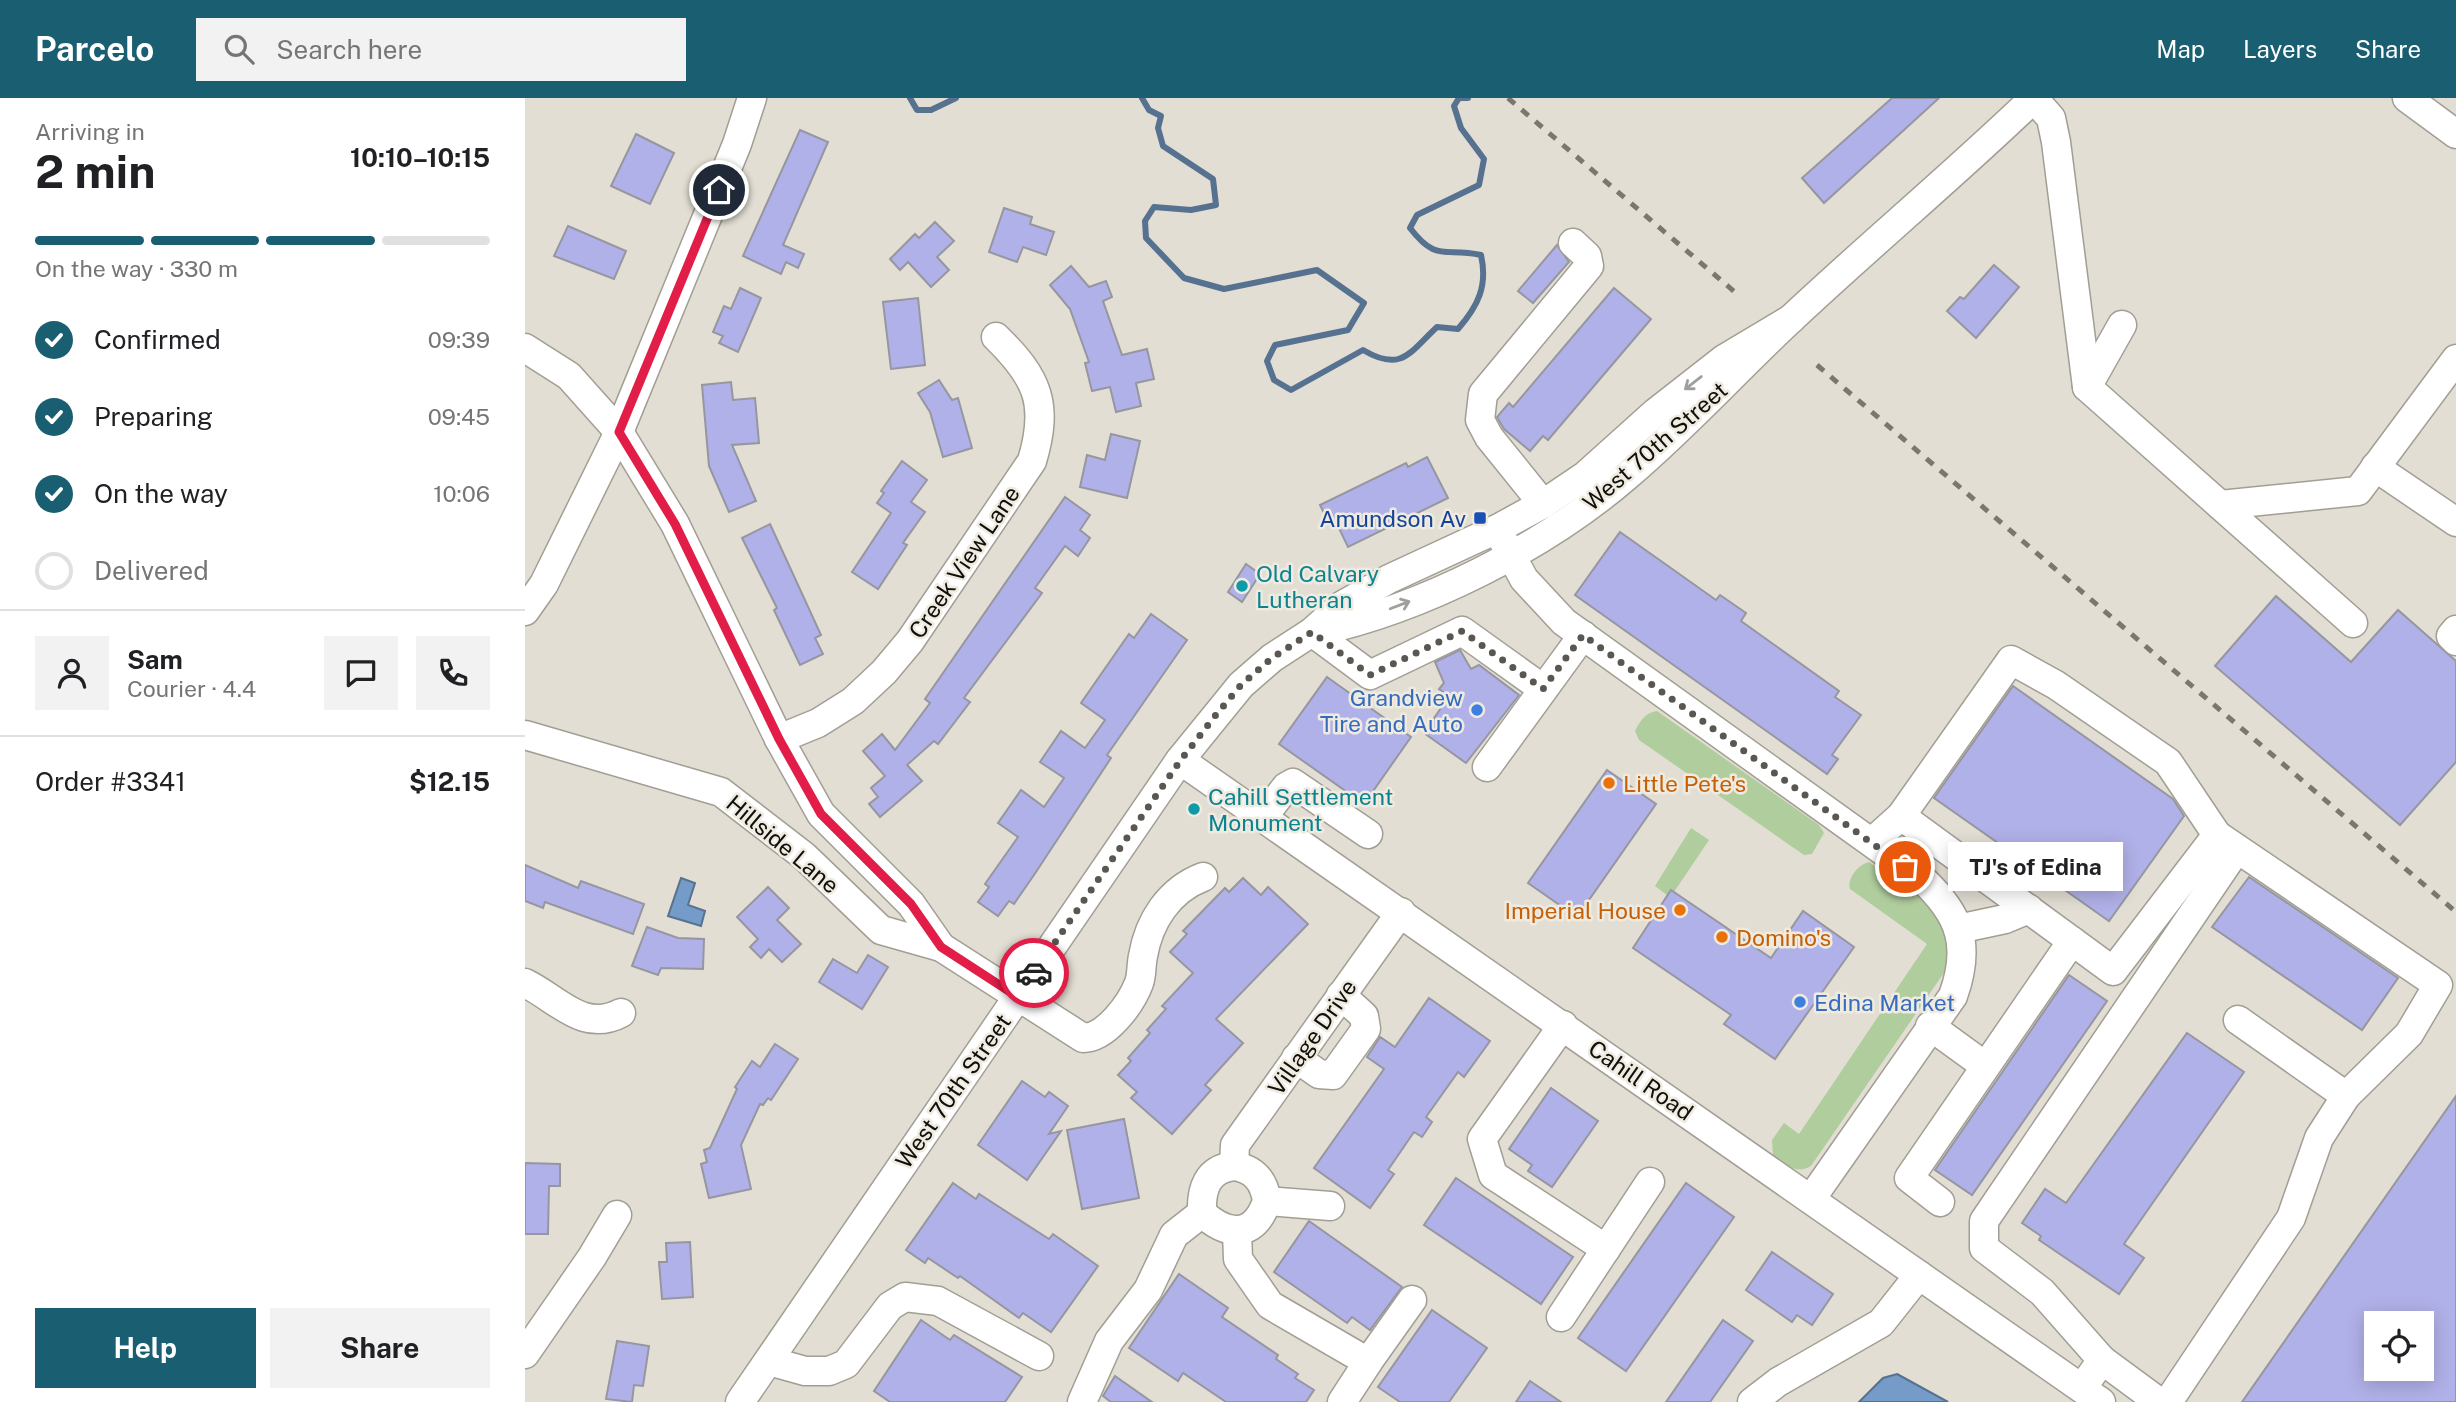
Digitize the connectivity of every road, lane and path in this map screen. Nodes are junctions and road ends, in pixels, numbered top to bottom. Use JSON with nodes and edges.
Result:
{"nodes":[{"id":1,"x":752,"y":98,"type":"edge"},
{"id":2,"x":2034,"y":98,"type":"edge"},
{"id":3,"x":2407,"y":98,"type":"edge"},
{"id":4,"x":2456,"y":134,"type":"edge"},
{"id":5,"x":1573,"y":243,"type":"dead end"},
{"id":6,"x":1791,"y":319,"type":"junction"},
{"id":7,"x":2122,"y":325,"type":"dead end"},
{"id":8,"x":996,"y":337,"type":"dead end"},
{"id":9,"x":525,"y":348,"type":"edge"},
{"id":10,"x":2456,"y":359,"type":"edge"},
{"id":11,"x":2087,"y":387,"type":"junction"},
{"id":12,"x":619,"y":432,"type":"junction"},
{"id":13,"x":2375,"y":467,"type":"junction"},
{"id":14,"x":1543,"y":503,"type":"junction"},
{"id":15,"x":2220,"y":505,"type":"junction"},
{"id":16,"x":2456,"y":522,"type":"edge"},
{"id":17,"x":1497,"y":529,"type":"junction"},
{"id":18,"x":1511,"y":557,"type":"junction"},
{"id":19,"x":525,"y":611,"type":"edge"},
{"id":20,"x":2353,"y":623,"type":"dead end"},
{"id":21,"x":2456,"y":630,"type":"edge"},
{"id":22,"x":1312,"y":632,"type":"junction"},
{"id":23,"x":1583,"y":635,"type":"junction"},
{"id":24,"x":2456,"y":641,"type":"edge"},
{"id":25,"x":1543,"y":689,"type":"junction"},
{"id":26,"x":525,"y":735,"type":"edge"},
{"id":27,"x":779,"y":739,"type":"junction"},
{"id":28,"x":1180,"y":761,"type":"junction"},
{"id":29,"x":1487,"y":767,"type":"dead end"},
{"id":30,"x":1901,"y":816,"type":"junction"},
{"id":31,"x":1263,"y":817,"type":"junction"},
{"id":32,"x":1368,"y":834,"type":"dead end"},
{"id":33,"x":1872,"y":842,"type":"junction"},
{"id":34,"x":2227,"y":842,"type":"junction"},
{"id":35,"x":1203,"y":877,"type":"dead end"},
{"id":36,"x":2029,"y":909,"type":"junction"},
{"id":37,"x":1401,"y":912,"type":"junction"},
{"id":38,"x":1958,"y":929,"type":"junction"},
{"id":39,"x":2072,"y":941,"type":"junction"},
{"id":40,"x":941,"y":947,"type":"junction"},
{"id":41,"x":525,"y":983,"type":"edge"},
{"id":42,"x":1342,"y":995,"type":"junction"},
{"id":43,"x":1018,"y":997,"type":"junction"},
{"id":44,"x":621,"y":1013,"type":"dead end"},
{"id":45,"x":2238,"y":1020,"type":"dead end"},
{"id":46,"x":1563,"y":1025,"type":"junction"},
{"id":47,"x":1930,"y":1026,"type":"junction"},
{"id":48,"x":1296,"y":1058,"type":"junction"},
{"id":49,"x":1985,"y":1066,"type":"junction"},
{"id":50,"x":2346,"y":1096,"type":"junction"},
{"id":51,"x":1234,"y":1166,"type":"junction"},
{"id":52,"x":1650,"y":1182,"type":"dead end"},
{"id":53,"x":1811,"y":1199,"type":"junction"},
{"id":54,"x":1267,"y":1201,"type":"junction"},
{"id":55,"x":1940,"y":1202,"type":"dead end"},
{"id":56,"x":1330,"y":1206,"type":"dead end"},
{"id":57,"x":1202,"y":1213,"type":"junction"},
{"id":58,"x":617,"y":1215,"type":"dead end"},
{"id":59,"x":1237,"y":1231,"type":"junction"},
{"id":60,"x":1606,"y":1249,"type":"junction"},
{"id":61,"x":1919,"y":1275,"type":"junction"},
{"id":62,"x":1412,"y":1300,"type":"dead end"},
{"id":63,"x":1561,"y":1317,"type":"dead end"},
{"id":64,"x":525,"y":1354,"type":"edge"},
{"id":65,"x":1039,"y":1356,"type":"dead end"},
{"id":66,"x":2102,"y":1360,"type":"junction"},
{"id":67,"x":768,"y":1361,"type":"junction"},
{"id":68,"x":1368,"y":1362,"type":"junction"},
{"id":69,"x":2092,"y":1395,"type":"edge"},
{"id":70,"x":740,"y":1402,"type":"edge"},
{"id":71,"x":1082,"y":1402,"type":"edge"},
{"id":72,"x":1342,"y":1402,"type":"edge"},
{"id":73,"x":1752,"y":1402,"type":"edge"},
{"id":74,"x":2159,"y":1402,"type":"edge"},
{"id":75,"x":2168,"y":1402,"type":"edge"}],
"edges":[{"from":1,"to":12,"type":"street"},
{"from":2,"to":6,"type":"street","name":"West 70th Street"},
{"from":2,"to":11,"type":"street"},
{"from":3,"to":4,"type":"street"},
{"from":5,"to":14,"type":"street"},
{"from":6,"to":14,"type":"street","name":"West 70th Street","one_way":true},
{"from":6,"to":18,"type":"street","name":"West 70th Street"},
{"from":7,"to":11,"type":"street"},
{"from":8,"to":27,"type":"street","name":"Creek View Lane"},
{"from":9,"to":12,"type":"street"},
{"from":10,"to":13,"type":"street"},
{"from":11,"to":15,"type":"street"},
{"from":12,"to":19,"type":"street"},
{"from":12,"to":27,"type":"street"},
{"from":13,"to":15,"type":"street"},
{"from":13,"to":16,"type":"street"},
{"from":14,"to":17,"type":"street","name":"West 70th Street"},
{"from":15,"to":20,"type":"street"},
{"from":17,"to":18,"type":"street"},
{"from":17,"to":22,"type":"street","name":"West 70th Street"},
{"from":22,"to":18,"type":"street","name":"West 70th Street","one_way":true},
{"from":18,"to":23,"type":"street"},
{"from":21,"to":24,"type":"street"},
{"from":22,"to":25,"type":"street"},
{"from":22,"to":28,"type":"street","name":"West 70th Street"},
{"from":23,"to":25,"type":"street"},
{"from":23,"to":33,"type":"street"},
{"from":25,"to":29,"type":"street"},
{"from":26,"to":40,"type":"street","name":"Hillside Lane"},
{"from":27,"to":40,"type":"street"},
{"from":28,"to":31,"type":"street","name":"Cahill Road"},
{"from":28,"to":43,"type":"street","name":"West 70th Street"},
{"from":30,"to":33,"type":"street"},
{"from":30,"to":34,"type":"street"},
{"from":30,"to":36,"type":"street"},
{"from":31,"to":32,"type":"street"},
{"from":31,"to":37,"type":"street","name":"Cahill Road"},
{"from":33,"to":38,"type":"street"},
{"from":34,"to":39,"type":"street"},
{"from":34,"to":50,"type":"street"},
{"from":34,"to":66,"type":"street"},
{"from":35,"to":43,"type":"street","name":"Hillside Lane"},
{"from":36,"to":38,"type":"street"},
{"from":36,"to":39,"type":"street"},
{"from":37,"to":42,"type":"street","name":"Village Drive"},
{"from":37,"to":46,"type":"street","name":"Cahill Road"},
{"from":38,"to":47,"type":"street"},
{"from":39,"to":49,"type":"street"},
{"from":40,"to":43,"type":"street","name":"Hillside Lane"},
{"from":41,"to":44,"type":"street"},
{"from":42,"to":48,"type":"street","name":"Village Drive"},
{"from":42,"to":48,"type":"street"},
{"from":43,"to":67,"type":"street","name":"West 70th Street"},
{"from":45,"to":50,"type":"street"},
{"from":46,"to":53,"type":"street","name":"Cahill Road"},
{"from":46,"to":60,"type":"street"},
{"from":47,"to":49,"type":"street"},
{"from":47,"to":53,"type":"street"},
{"from":48,"to":51,"type":"street","name":"Village Drive"},
{"from":49,"to":55,"type":"street"},
{"from":50,"to":75,"type":"street"},
{"from":51,"to":54,"type":"street"},
{"from":51,"to":57,"type":"street"},
{"from":52,"to":60,"type":"street"},
{"from":53,"to":61,"type":"street","name":"Cahill Road"},
{"from":54,"to":56,"type":"street"},
{"from":54,"to":59,"type":"street"},
{"from":57,"to":59,"type":"street"},
{"from":57,"to":71,"type":"street"},
{"from":58,"to":64,"type":"street"},
{"from":59,"to":68,"type":"street"},
{"from":60,"to":63,"type":"street"},
{"from":61,"to":69,"type":"street","name":"Cahill Road"},
{"from":61,"to":73,"type":"street"},
{"from":62,"to":68,"type":"street"},
{"from":65,"to":67,"type":"street"},
{"from":66,"to":69,"type":"street"},
{"from":66,"to":74,"type":"street"},
{"from":67,"to":70,"type":"street","name":"West 70th Street"},
{"from":68,"to":72,"type":"street"}]}
